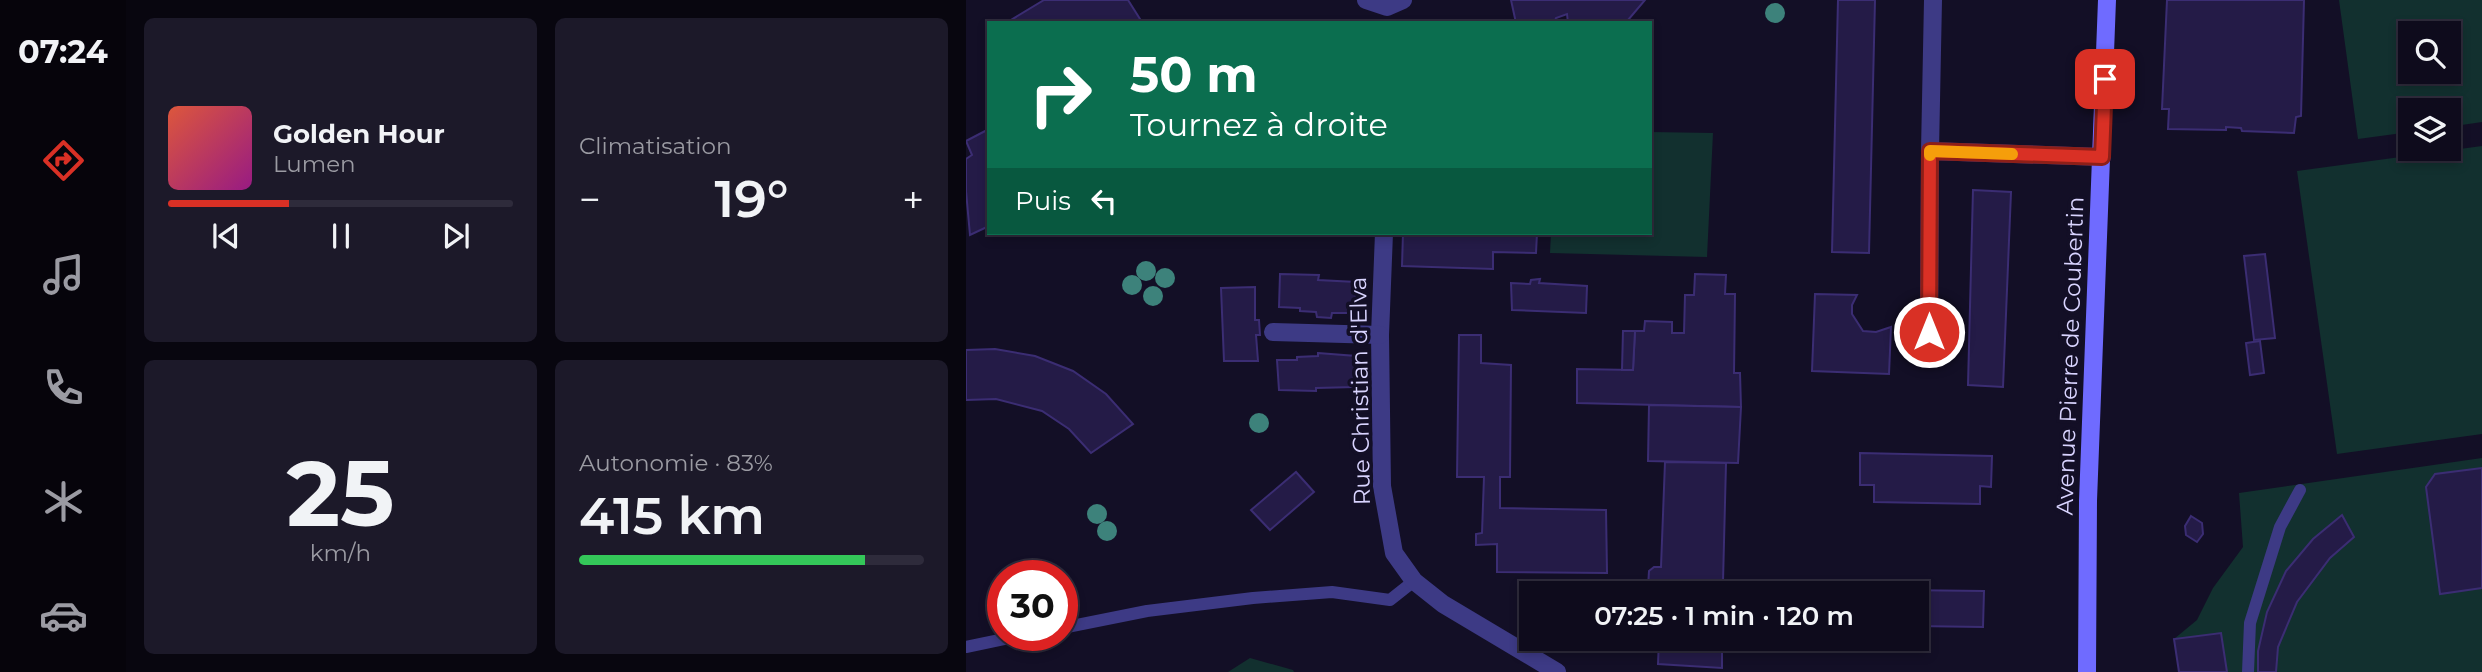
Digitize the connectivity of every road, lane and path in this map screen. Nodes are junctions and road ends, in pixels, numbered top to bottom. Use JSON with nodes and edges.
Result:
{"nodes":[{"id":1,"x":1367,"y":0,"type":"edge"},
{"id":2,"x":1933,"y":0,"type":"edge"},
{"id":3,"x":2107,"y":0,"type":"edge"},
{"id":4,"x":1392,"y":10,"type":"edge"},
{"id":5,"x":1930,"y":151,"type":"junction"},
{"id":6,"x":2102,"y":157,"type":"junction"},
{"id":7,"x":1384,"y":235,"type":"edge"},
{"id":8,"x":1273,"y":332,"type":"dead end"},
{"id":9,"x":1929,"y":332,"type":"dead end"},
{"id":10,"x":1380,"y":335,"type":"junction"},
{"id":11,"x":2300,"y":490,"type":"dead end"},
{"id":12,"x":1414,"y":581,"type":"junction"},
{"id":13,"x":1078,"y":625,"type":"edge"},
{"id":14,"x":987,"y":643,"type":"edge"},
{"id":15,"x":966,"y":647,"type":"edge"},
{"id":16,"x":1558,"y":672,"type":"edge"},
{"id":17,"x":2087,"y":672,"type":"edge"},
{"id":18,"x":2248,"y":672,"type":"edge"}],
"edges":[{"from":1,"to":4,"type":"street"},
{"from":2,"to":5,"type":"street"},
{"from":3,"to":6,"type":"street","name":"Avenue Pierre de Coubertin"},
{"from":5,"to":6,"type":"street"},
{"from":5,"to":9,"type":"street"},
{"from":6,"to":17,"type":"street","name":"Avenue Pierre de Coubertin"},
{"from":7,"to":10,"type":"street","name":"Rue Christian d'Elva"},
{"from":8,"to":10,"type":"street"},
{"from":10,"to":12,"type":"street","name":"Rue Christian d'Elva"},
{"from":11,"to":18,"type":"lane"},
{"from":12,"to":13,"type":"lane"},
{"from":12,"to":16,"type":"street","name":"Rue Christian d'Elva"},
{"from":14,"to":15,"type":"lane"}]}
